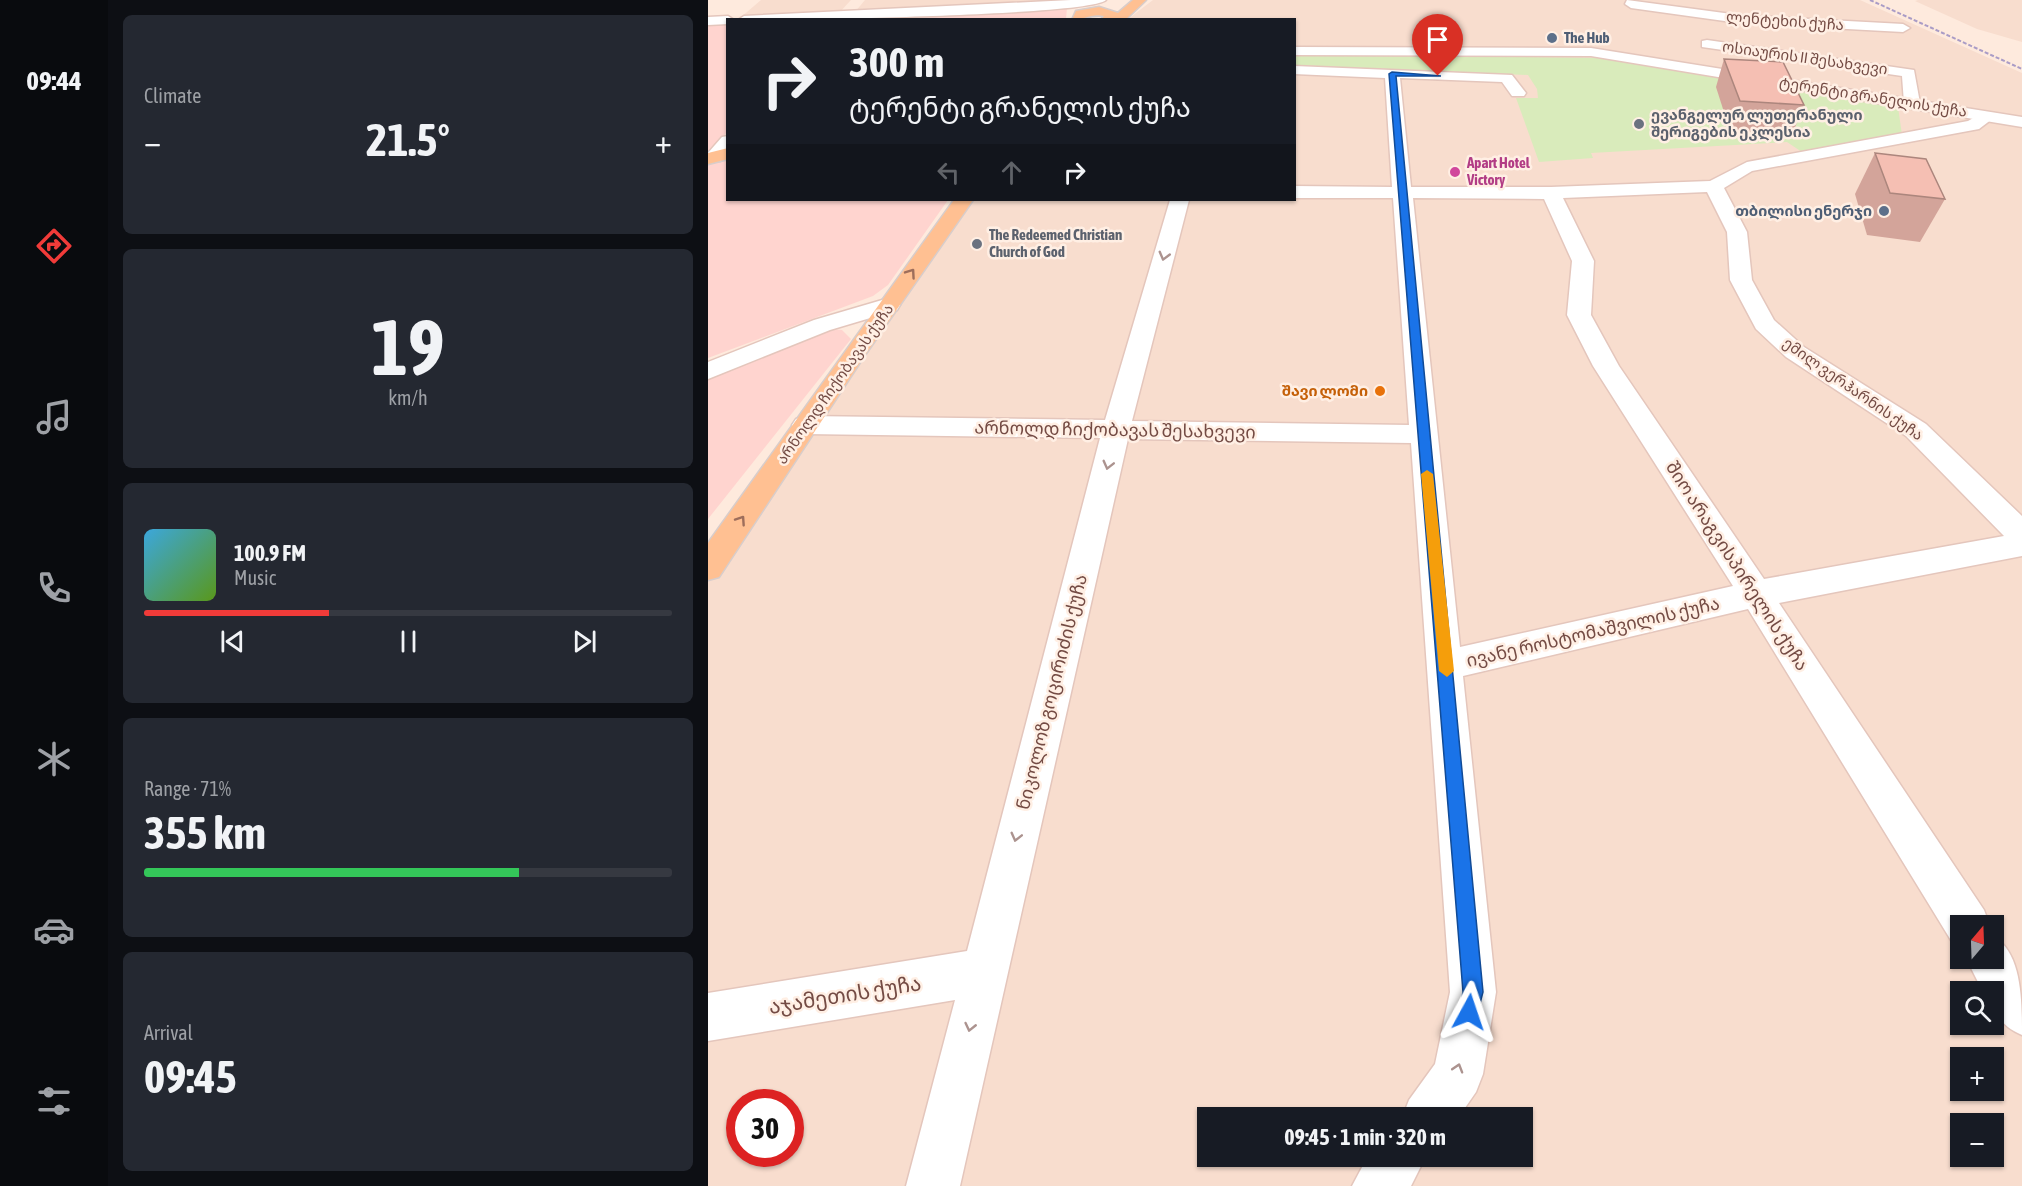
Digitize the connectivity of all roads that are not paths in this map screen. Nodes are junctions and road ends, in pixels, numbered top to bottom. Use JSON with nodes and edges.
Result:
{"nodes":[{"id":1,"x":856,"y":0,"type":"edge"},
{"id":2,"x":1130,"y":0,"type":"edge"},
{"id":3,"x":1140,"y":0,"type":"edge"},
{"id":4,"x":1079,"y":1,"type":"edge"},
{"id":5,"x":1632,"y":2,"type":"edge"},
{"id":6,"x":1096,"y":6,"type":"edge"},
{"id":7,"x":1834,"y":10,"type":"dead end"},
{"id":8,"x":841,"y":17,"type":"edge"},
{"id":9,"x":1729,"y":17,"type":"junction"},
{"id":10,"x":1850,"y":17,"type":"dead end"},
{"id":11,"x":809,"y":18,"type":"edge"},
{"id":12,"x":1078,"y":18,"type":"edge"},
{"id":13,"x":1079,"y":18,"type":"edge"},
{"id":14,"x":1108,"y":18,"type":"edge"},
{"id":15,"x":1119,"y":18,"type":"edge"},
{"id":16,"x":726,"y":20,"type":"edge"},
{"id":17,"x":708,"y":21,"type":"edge"},
{"id":18,"x":1904,"y":27,"type":"dead end"},
{"id":19,"x":1707,"y":44,"type":"junction"},
{"id":20,"x":1296,"y":51,"type":"edge"},
{"id":21,"x":1688,"y":66,"type":"junction"},
{"id":22,"x":1296,"y":70,"type":"edge"},
{"id":23,"x":1392,"y":74,"type":"junction"},
{"id":24,"x":1518,"y":93,"type":"dead end"},
{"id":25,"x":1912,"y":103,"type":"junction"},
{"id":26,"x":1988,"y":116,"type":"junction"},
{"id":27,"x":2022,"y":122,"type":"edge"},
{"id":28,"x":726,"y":144,"type":"edge"},
{"id":29,"x":716,"y":156,"type":"edge"},
{"id":30,"x":1714,"y":186,"type":"junction"},
{"id":31,"x":1296,"y":192,"type":"edge"},
{"id":32,"x":1403,"y":192,"type":"junction"},
{"id":33,"x":1551,"y":193,"type":"junction"},
{"id":34,"x":962,"y":201,"type":"edge"},
{"id":35,"x":1179,"y":201,"type":"edge"},
{"id":36,"x":889,"y":305,"type":"junction"},
{"id":37,"x":708,"y":371,"type":"edge"},
{"id":38,"x":806,"y":425,"type":"junction"},
{"id":39,"x":1116,"y":431,"type":"junction"},
{"id":40,"x":1424,"y":434,"type":"junction"},
{"id":41,"x":2022,"y":535,"type":"edge"},
{"id":42,"x":2022,"y":544,"type":"edge"},
{"id":43,"x":708,"y":568,"type":"edge"},
{"id":44,"x":1756,"y":594,"type":"junction"},
{"id":45,"x":1446,"y":665,"type":"junction"},
{"id":46,"x":1961,"y":915,"type":"edge"},
{"id":47,"x":1996,"y":969,"type":"edge"},
{"id":48,"x":983,"y":972,"type":"junction"},
{"id":49,"x":2022,"y":1011,"type":"edge"},
{"id":50,"x":708,"y":1017,"type":"edge"},
{"id":51,"x":1435,"y":1107,"type":"edge"},
{"id":52,"x":1392,"y":1167,"type":"edge"},
{"id":53,"x":933,"y":1186,"type":"edge"},
{"id":54,"x":1379,"y":1186,"type":"edge"}],
"edges":[{"from":1,"to":8,"type":"street"},
{"from":2,"to":6,"type":"main road"},
{"from":3,"to":15,"type":"main road"},
{"from":4,"to":6,"type":"street"},
{"from":4,"to":8,"type":"street"},
{"from":4,"to":12,"type":"street"},
{"from":5,"to":9,"type":"street","name":"ლენტეხის ქუჩა"},
{"from":6,"to":13,"type":"main road"},
{"from":6,"to":14,"type":"main road"},
{"from":7,"to":10,"type":"street"},
{"from":8,"to":11,"type":"street"},
{"from":9,"to":18,"type":"street","name":"ლენტეხის ქუჩა"},
{"from":9,"to":19,"type":"street"},
{"from":16,"to":17,"type":"street"},
{"from":19,"to":21,"type":"street"},
{"from":19,"to":25,"type":"street","name":"ოსიაურის II შესახვევი"},
{"from":20,"to":21,"type":"street","name":"ტერენტი გრანელის ქუჩა"},
{"from":21,"to":25,"type":"street","name":"ტერენტი გრანელის ქუჩა"},
{"from":22,"to":23,"type":"street"},
{"from":23,"to":24,"type":"street"},
{"from":23,"to":32,"type":"street"},
{"from":25,"to":26,"type":"street","name":"ტერენტი გრანელის ქუჩა"},
{"from":26,"to":27,"type":"street","name":"ტერენტი გრანელის ქუჩა"},
{"from":26,"to":30,"type":"street"},
{"from":28,"to":29,"type":"street"},
{"from":30,"to":33,"type":"street"},
{"from":30,"to":41,"type":"street","name":"ემილ ვერჰარნის ქუჩა"},
{"from":31,"to":32,"type":"street"},
{"from":32,"to":33,"type":"street"},
{"from":32,"to":40,"type":"street"},
{"from":33,"to":44,"type":"street","name":"შიო არაგვისპირელის ქუჩა"},
{"from":36,"to":34,"type":"main road","name":"არნოლდ ჩიქობავას ქუჩა","one_way":true},
{"from":35,"to":39,"type":"street","name":"ნიკოლოზ გოცირიძის ქუჩა","one_way":true},
{"from":36,"to":37,"type":"street"},
{"from":36,"to":38,"type":"main road","name":"არნოლდ ჩიქობავას ქუჩა"},
{"from":38,"to":39,"type":"street","name":"არნოლდ ჩიქობავას შესახვევი"},
{"from":43,"to":38,"type":"main road","name":"არნოლდ ჩიქობავას ქუჩა","one_way":true},
{"from":39,"to":40,"type":"street","name":"არნოლდ ჩიქობავას შესახვევი"},
{"from":39,"to":48,"type":"street","name":"ნიკოლოზ გოცირიძის ქუჩა","one_way":true},
{"from":40,"to":45,"type":"street"},
{"from":42,"to":44,"type":"street","name":"ივანე როსტომაშვილის ქუჩა"},
{"from":44,"to":45,"type":"street","name":"ივანე როსტომაშვილის ქუჩა"},
{"from":44,"to":46,"type":"street","name":"შიო არაგვისპირელის ქუჩა"},
{"from":51,"to":45,"type":"street","one_way":true},
{"from":47,"to":49,"type":"street"},
{"from":48,"to":50,"type":"street","name":"აჯამეთის ქუჩა"},
{"from":48,"to":53,"type":"street","name":"ნიკოლოზ გოცირიძის ქუჩა","one_way":true},
{"from":52,"to":54,"type":"street"}]}
